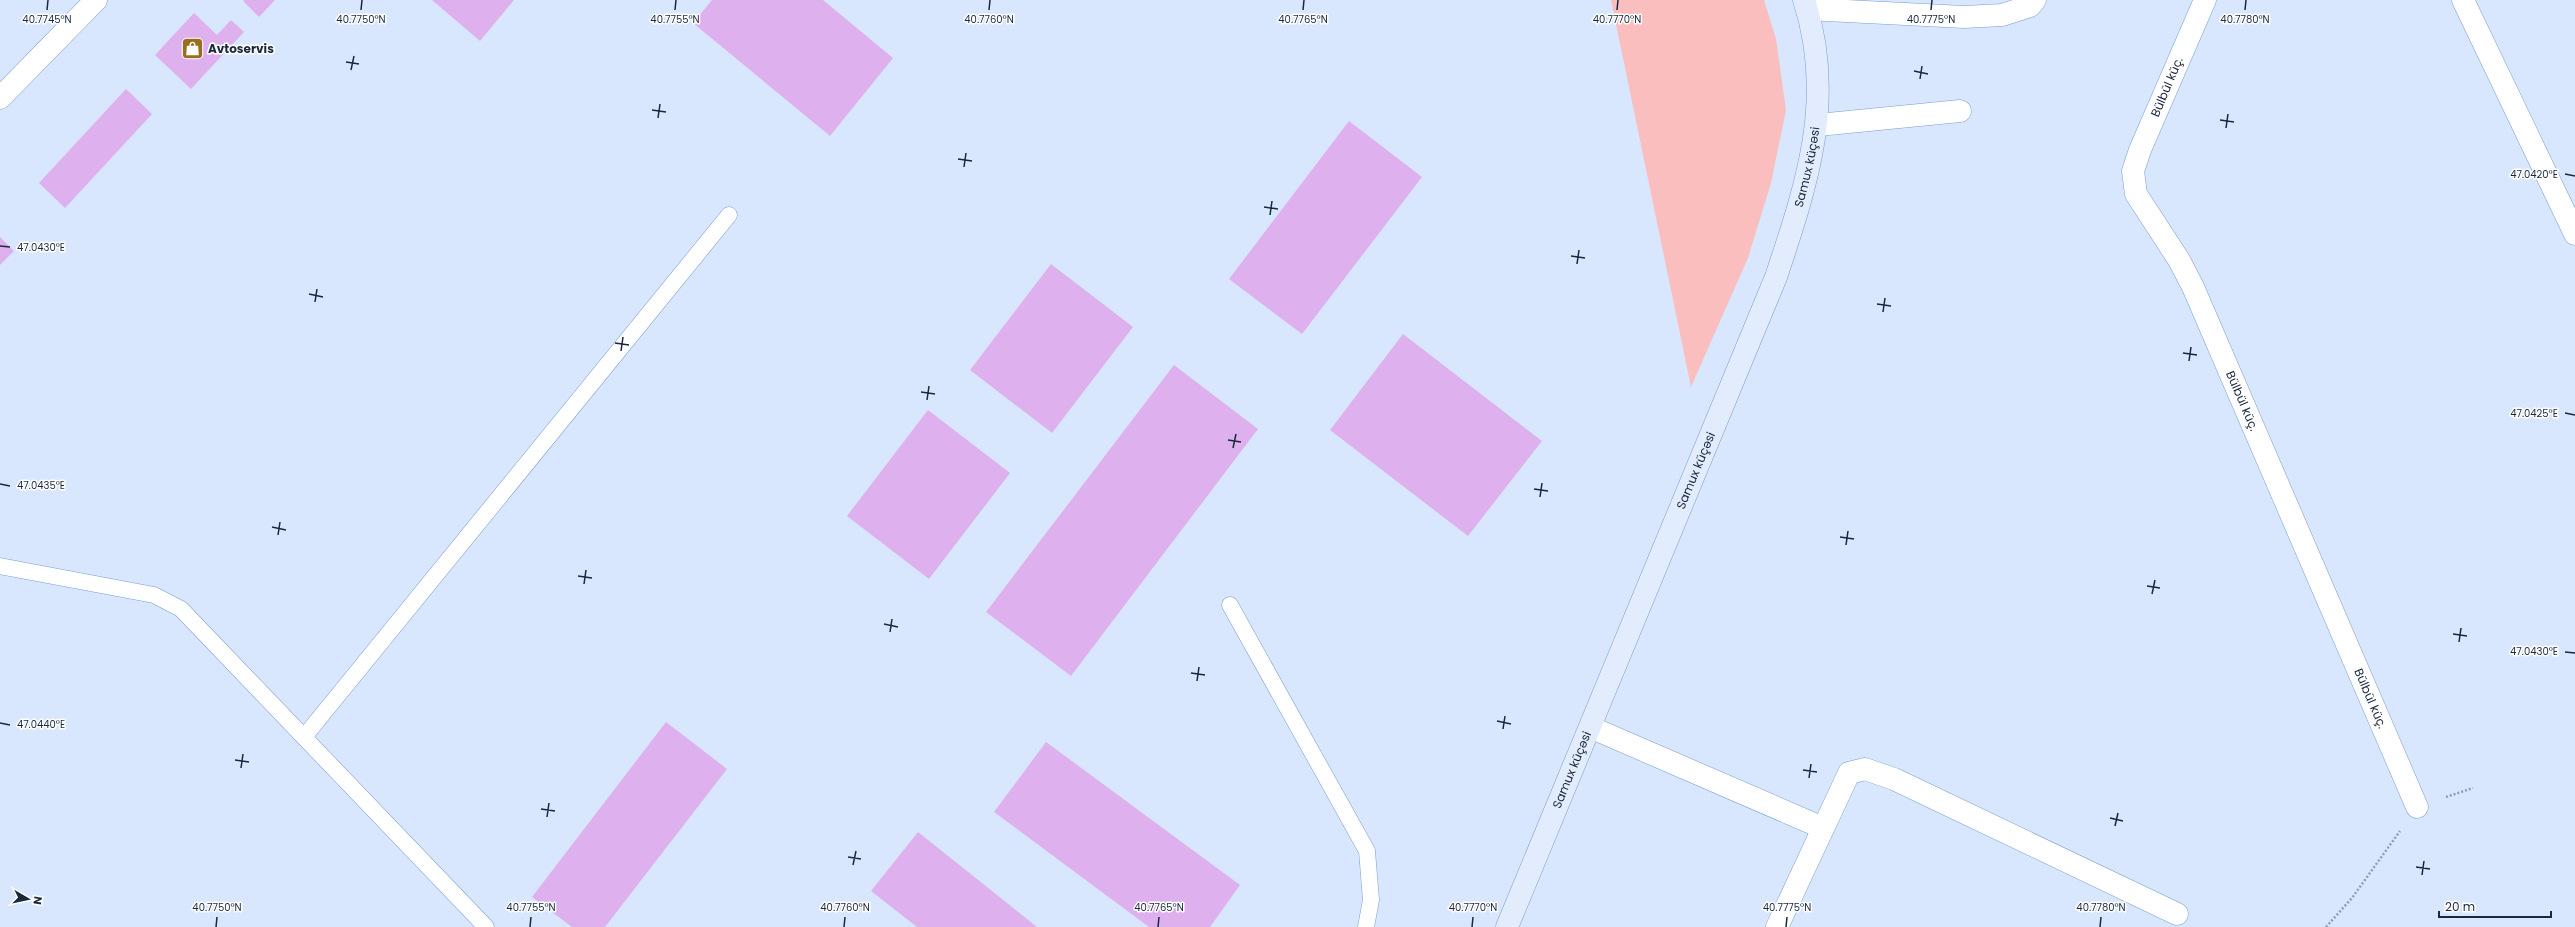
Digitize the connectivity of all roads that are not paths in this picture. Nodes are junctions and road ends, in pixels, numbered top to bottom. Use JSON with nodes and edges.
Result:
{"nodes":[{"id":1,"x":96,"y":0,"type":"edge"},
{"id":2,"x":2035,"y":0,"type":"edge"},
{"id":3,"x":2204,"y":0,"type":"edge"},
{"id":4,"x":2463,"y":0,"type":"edge"},
{"id":5,"x":1806,"y":4,"type":"edge"},
{"id":6,"x":0,"y":98,"type":"edge"},
{"id":7,"x":1960,"y":111,"type":"dead end"},
{"id":8,"x":1818,"y":125,"type":"junction"},
{"id":9,"x":729,"y":214,"type":"dead end"},
{"id":10,"x":2575,"y":234,"type":"edge"},
{"id":11,"x":0,"y":566,"type":"edge"},
{"id":12,"x":1230,"y":605,"type":"dead end"},
{"id":13,"x":1590,"y":727,"type":"junction"},
{"id":14,"x":304,"y":737,"type":"junction"},
{"id":15,"x":2417,"y":808,"type":"road end"},
{"id":16,"x":1823,"y":828,"type":"junction"},
{"id":17,"x":2177,"y":914,"type":"dead end"},
{"id":18,"x":486,"y":927,"type":"edge"},
{"id":19,"x":1366,"y":927,"type":"edge"},
{"id":20,"x":1507,"y":927,"type":"edge"},
{"id":21,"x":1777,"y":927,"type":"edge"}],
"edges":[{"from":1,"to":6,"type":"street"},
{"from":2,"to":5,"type":"street"},
{"from":3,"to":15,"type":"street","name":"Bülbül küç."},
{"from":4,"to":10,"type":"street"},
{"from":5,"to":8,"type":"main road","name":"Samux küçəsi"},
{"from":7,"to":8,"type":"street"},
{"from":8,"to":13,"type":"main road","name":"Samux küçəsi"},
{"from":9,"to":14,"type":"lane"},
{"from":11,"to":14,"type":"lane"},
{"from":12,"to":19,"type":"lane"},
{"from":13,"to":16,"type":"street"},
{"from":13,"to":20,"type":"main road","name":"Samux küçəsi"},
{"from":14,"to":18,"type":"lane"},
{"from":16,"to":17,"type":"street"},
{"from":16,"to":21,"type":"street"}]}
